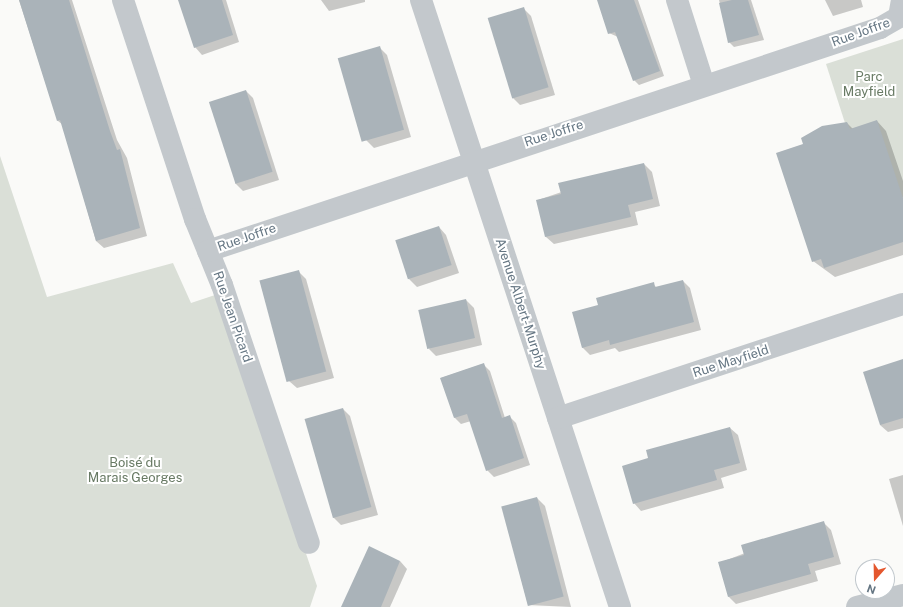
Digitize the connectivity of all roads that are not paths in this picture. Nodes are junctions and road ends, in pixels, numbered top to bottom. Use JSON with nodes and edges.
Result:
{"nodes":[{"id":1,"x":123,"y":0,"type":"edge"},
{"id":2,"x":421,"y":0,"type":"edge"},
{"id":3,"x":677,"y":0,"type":"edge"},
{"id":4,"x":900,"y":9,"type":"edge"},
{"id":5,"x":704,"y":85,"type":"junction"},
{"id":6,"x":473,"y":161,"type":"junction"},
{"id":7,"x":208,"y":251,"type":"junction"},
{"id":8,"x":903,"y":304,"type":"edge"},
{"id":9,"x":558,"y":418,"type":"junction"},
{"id":10,"x":309,"y":543,"type":"dead end"},
{"id":11,"x":903,"y":595,"type":"edge"},
{"id":12,"x":620,"y":607,"type":"edge"},
{"id":13,"x":857,"y":607,"type":"edge"}],
"edges":[{"from":1,"to":7,"type":"street","name":"Rue Jean Picard"},
{"from":2,"to":6,"type":"street","name":"Avenue Albert-Murphy"},
{"from":3,"to":5,"type":"street"},
{"from":4,"to":5,"type":"street","name":"Rue Joffre"},
{"from":5,"to":6,"type":"street","name":"Rue Joffre"},
{"from":6,"to":7,"type":"street","name":"Rue Joffre"},
{"from":6,"to":9,"type":"street","name":"Avenue Albert-Murphy"},
{"from":7,"to":10,"type":"street","name":"Rue Jean Picard"},
{"from":8,"to":9,"type":"street","name":"Rue Mayfield"},
{"from":9,"to":12,"type":"street","name":"Avenue Albert-Murphy"},
{"from":11,"to":13,"type":"street"}]}
